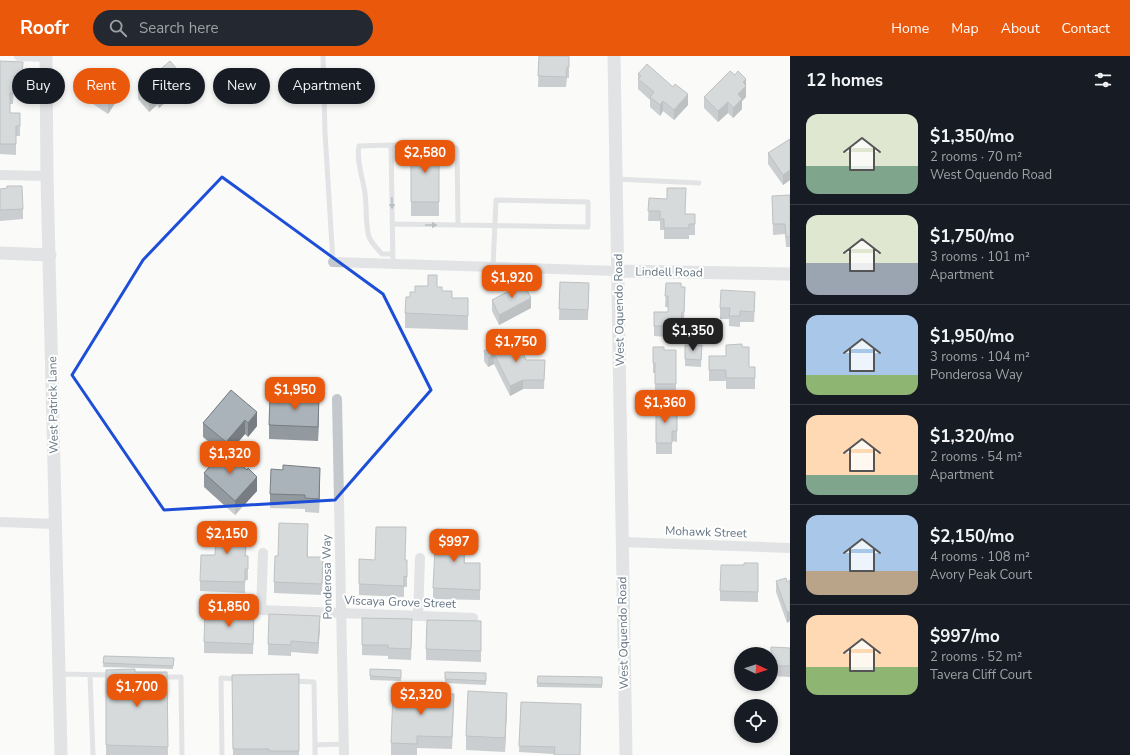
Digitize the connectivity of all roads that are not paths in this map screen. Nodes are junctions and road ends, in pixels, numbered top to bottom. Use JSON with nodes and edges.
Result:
{"nodes":[{"id":1,"x":19,"y":56,"type":"edge"},
{"id":2,"x":323,"y":56,"type":"edge"},
{"id":3,"x":614,"y":56,"type":"edge"},
{"id":4,"x":46,"y":57,"type":"edge"},
{"id":5,"x":391,"y":145,"type":"junction"},
{"id":6,"x":0,"y":175,"type":"edge"},
{"id":7,"x":47,"y":176,"type":"junction"},
{"id":8,"x":616,"y":179,"type":"junction"},
{"id":9,"x":699,"y":183,"type":"dead end"},
{"id":10,"x":392,"y":224,"type":"junction"},
{"id":11,"x":458,"y":225,"type":"junction"},
{"id":12,"x":495,"y":226,"type":"junction"},
{"id":13,"x":0,"y":253,"type":"edge"},
{"id":14,"x":50,"y":255,"type":"junction"},
{"id":15,"x":392,"y":259,"type":"junction"},
{"id":16,"x":332,"y":262,"type":"joint"},
{"id":17,"x":493,"y":267,"type":"junction"},
{"id":18,"x":618,"y":271,"type":"junction"},
{"id":19,"x":790,"y":274,"type":"edge"},
{"id":20,"x":337,"y":399,"type":"dead end"},
{"id":21,"x":0,"y":522,"type":"edge"},
{"id":22,"x":56,"y":524,"type":"junction"},
{"id":23,"x":622,"y":542,"type":"junction"},
{"id":24,"x":790,"y":548,"type":"edge"},
{"id":25,"x":263,"y":553,"type":"dead end"},
{"id":26,"x":420,"y":558,"type":"dead end"},
{"id":27,"x":206,"y":608,"type":"dead end"},
{"id":28,"x":261,"y":610,"type":"junction"},
{"id":29,"x":341,"y":613,"type":"junction"},
{"id":30,"x":418,"y":616,"type":"junction"},
{"id":31,"x":473,"y":618,"type":"dead end"},
{"id":32,"x":59,"y":674,"type":"junction"},
{"id":33,"x":90,"y":675,"type":"junction"},
{"id":34,"x":120,"y":676,"type":"edge"},
{"id":35,"x":158,"y":676,"type":"edge"},
{"id":36,"x":244,"y":679,"type":"edge"},
{"id":37,"x":291,"y":681,"type":"edge"},
{"id":38,"x":344,"y":744,"type":"junction"},
{"id":39,"x":315,"y":745,"type":"junction"},
{"id":40,"x":61,"y":755,"type":"edge"},
{"id":41,"x":93,"y":755,"type":"edge"},
{"id":42,"x":182,"y":755,"type":"edge"},
{"id":43,"x":222,"y":755,"type":"edge"},
{"id":44,"x":314,"y":755,"type":"edge"},
{"id":45,"x":344,"y":755,"type":"edge"},
{"id":46,"x":626,"y":755,"type":"edge"}],
"edges":[{"from":1,"to":4,"type":"street"},
{"from":2,"to":16,"type":"lane"},
{"from":3,"to":8,"type":"street","name":"West Oquendo Road"},
{"from":4,"to":7,"type":"street","name":"West Patrick Lane"},
{"from":5,"to":10,"type":"lane","one_way":true},
{"from":5,"to":11,"type":"lane"},
{"from":5,"to":15,"type":"lane"},
{"from":6,"to":7,"type":"street"},
{"from":7,"to":14,"type":"street","name":"West Patrick Lane"},
{"from":8,"to":9,"type":"lane"},
{"from":8,"to":18,"type":"street","name":"West Oquendo Road"},
{"from":10,"to":11,"type":"lane","one_way":true},
{"from":10,"to":15,"type":"lane"},
{"from":11,"to":12,"type":"lane"},
{"from":12,"to":12,"type":"lane"},
{"from":12,"to":17,"type":"lane"},
{"from":13,"to":14,"type":"street"},
{"from":14,"to":22,"type":"street","name":"West Patrick Lane"},
{"from":15,"to":16,"type":"street","name":"Lindell Road"},
{"from":15,"to":17,"type":"street","name":"Lindell Road"},
{"from":17,"to":18,"type":"street","name":"Lindell Road"},
{"from":18,"to":19,"type":"street","name":"Lindell Road"},
{"from":18,"to":23,"type":"street","name":"West Oquendo Road"},
{"from":20,"to":29,"type":"street","name":"Ponderosa Way"},
{"from":21,"to":22,"type":"street"},
{"from":22,"to":32,"type":"street","name":"West Patrick Lane"},
{"from":23,"to":24,"type":"street","name":"Mohawk Street"},
{"from":23,"to":46,"type":"street","name":"West Oquendo Road"},
{"from":25,"to":28,"type":"street"},
{"from":26,"to":30,"type":"street"},
{"from":27,"to":28,"type":"street","name":"Viscaya Grove Street"},
{"from":28,"to":29,"type":"street","name":"Viscaya Grove Street"},
{"from":29,"to":30,"type":"street","name":"Viscaya Grove Street"},
{"from":29,"to":38,"type":"street","name":"Ponderosa Way"},
{"from":30,"to":31,"type":"street","name":"Viscaya Grove Street"},
{"from":32,"to":33,"type":"lane"},
{"from":32,"to":40,"type":"street","name":"West Patrick Lane"},
{"from":33,"to":34,"type":"lane"},
{"from":33,"to":41,"type":"lane"},
{"from":35,"to":42,"type":"lane"},
{"from":36,"to":43,"type":"lane"},
{"from":37,"to":39,"type":"lane"},
{"from":38,"to":39,"type":"lane"},
{"from":38,"to":45,"type":"street","name":"Ponderosa Way"},
{"from":39,"to":44,"type":"lane"}]}
